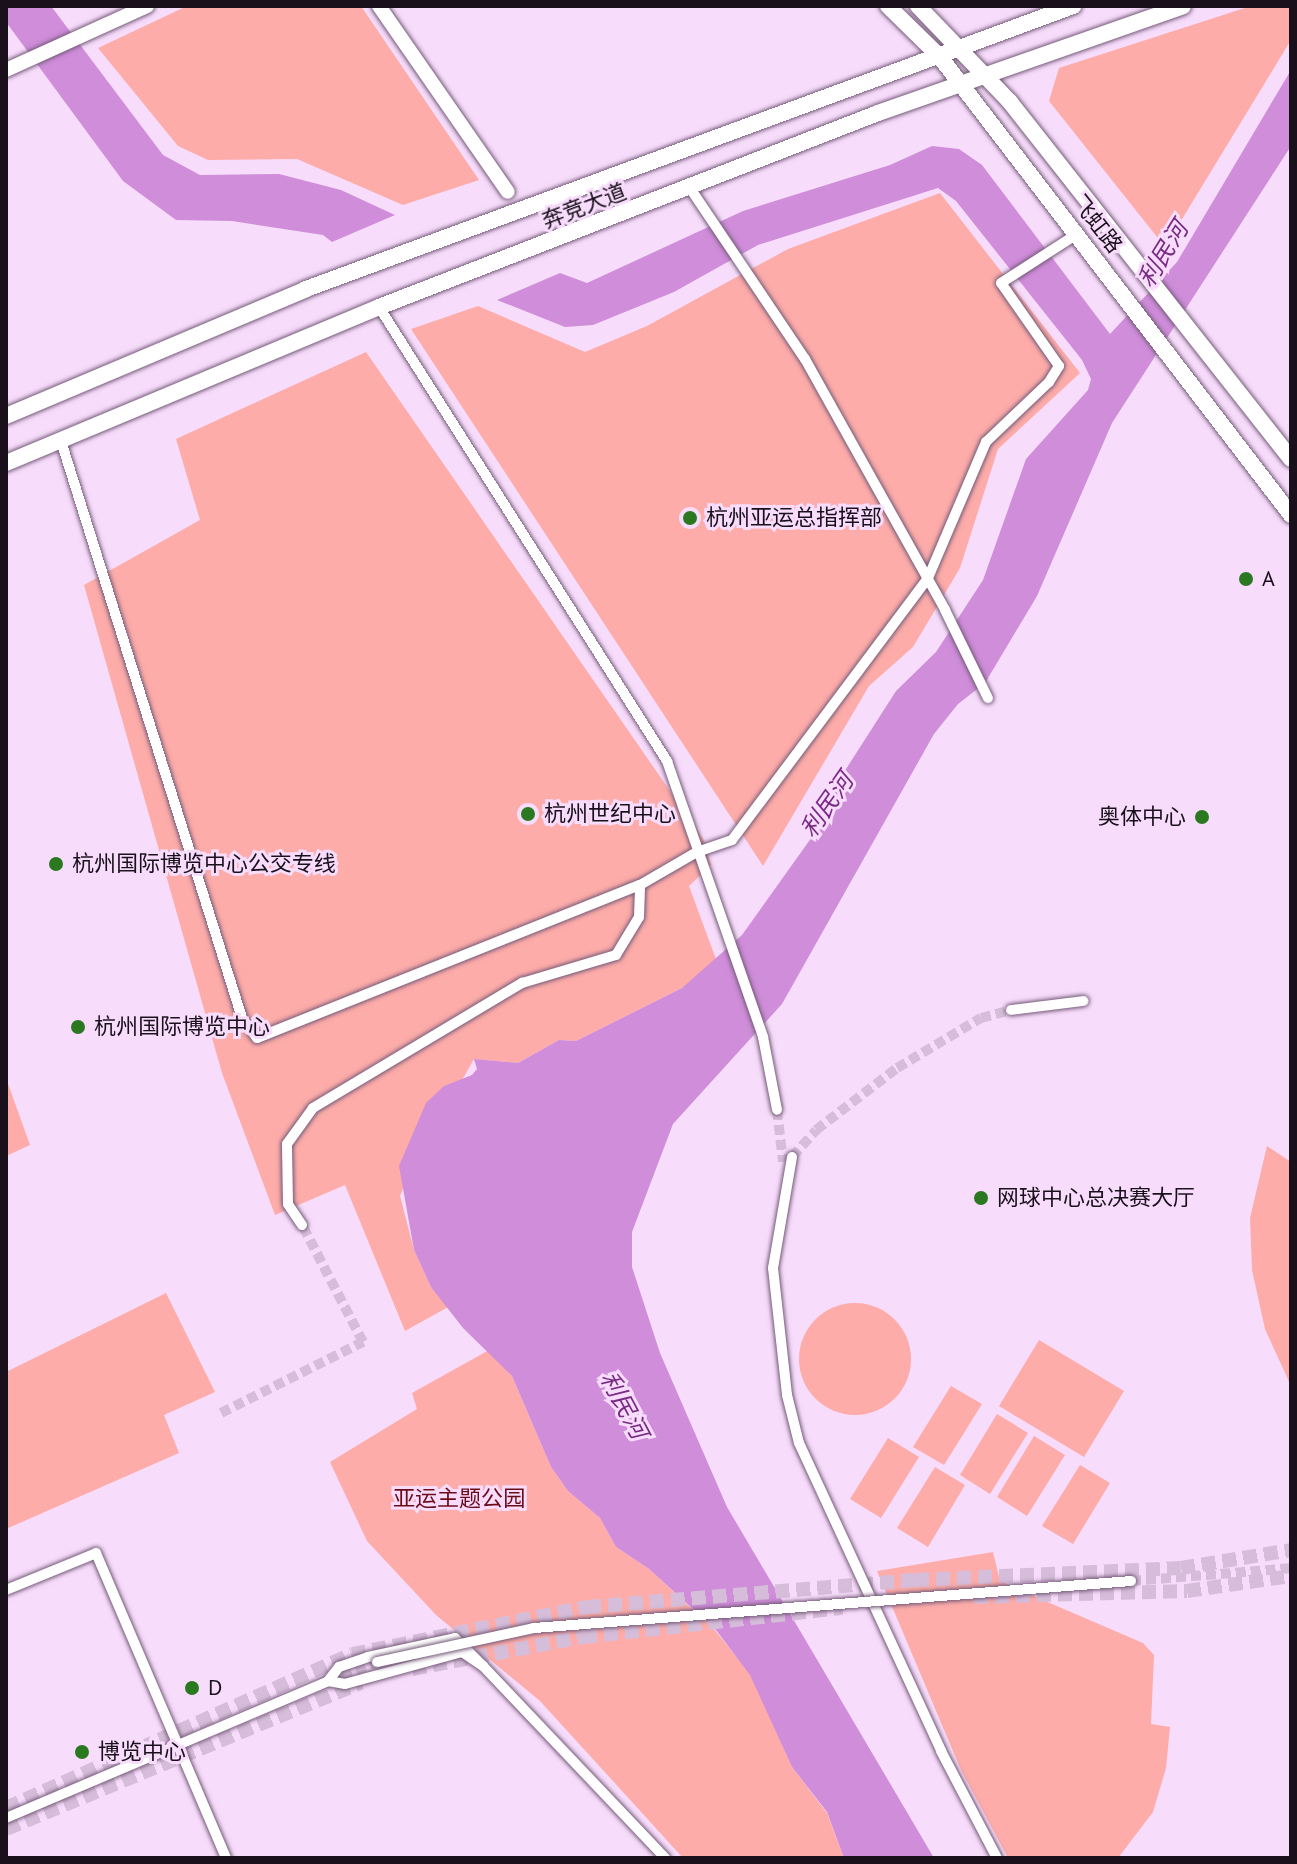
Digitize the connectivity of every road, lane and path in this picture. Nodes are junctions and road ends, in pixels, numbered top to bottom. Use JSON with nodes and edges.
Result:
{"nodes":[{"id":1,"x":147,"y":6,"type":"edge"},
{"id":2,"x":379,"y":6,"type":"edge"},
{"id":3,"x":888,"y":6,"type":"edge"},
{"id":4,"x":918,"y":6,"type":"edge"},
{"id":5,"x":1073,"y":6,"type":"edge"},
{"id":6,"x":1183,"y":6,"type":"edge"},
{"id":7,"x":960,"y":50,"type":"junction"},
{"id":8,"x":940,"y":57,"type":"junction"},
{"id":9,"x":11,"y":68,"type":"edge"},
{"id":10,"x":985,"y":74,"type":"junction"},
{"id":11,"x":961,"y":84,"type":"junction"},
{"id":12,"x":690,"y":188,"type":"junction"},
{"id":13,"x":508,"y":192,"type":"dead end"},
{"id":14,"x":1077,"y":234,"type":"junction"},
{"id":15,"x":379,"y":307,"type":"junction"},
{"id":16,"x":6,"y":416,"type":"edge"},
{"id":17,"x":61,"y":441,"type":"junction"},
{"id":18,"x":1291,"y":459,"type":"edge"},
{"id":19,"x":6,"y":463,"type":"edge"},
{"id":20,"x":1291,"y":515,"type":"edge"},
{"id":21,"x":928,"y":578,"type":"junction"},
{"id":22,"x":988,"y":698,"type":"dead end"},
{"id":23,"x":697,"y":852,"type":"junction"},
{"id":24,"x":640,"y":885,"type":"junction"},
{"id":25,"x":1083,"y":1001,"type":"dead end"},
{"id":26,"x":1011,"y":1010,"type":"tunnel mouth"},
{"id":27,"x":777,"y":1110,"type":"tunnel mouth"},
{"id":28,"x":788,"y":1159,"type":"tunnel mouth"},
{"id":29,"x":302,"y":1225,"type":"tunnel mouth"},
{"id":30,"x":1131,"y":1581,"type":"tunnel mouth"},
{"id":31,"x":6,"y":1590,"type":"edge"},
{"id":32,"x":377,"y":1662,"type":"tunnel mouth"},
{"id":33,"x":483,"y":1666,"type":"junction"},
{"id":34,"x":328,"y":1681,"type":"junction"},
{"id":35,"x":175,"y":1745,"type":"junction"},
{"id":36,"x":6,"y":1818,"type":"edge"},
{"id":37,"x":226,"y":1858,"type":"edge"},
{"id":38,"x":665,"y":1858,"type":"edge"},
{"id":39,"x":997,"y":1858,"type":"edge"}],
"edges":[{"from":1,"to":9,"type":"street"},
{"from":2,"to":13,"type":"street"},
{"from":3,"to":8,"type":"main road","name":"飞虹路"},
{"from":4,"to":7,"type":"main road","name":"飞虹路"},
{"from":5,"to":7,"type":"main road","name":"奔竞大道"},
{"from":6,"to":10,"type":"main road","name":"奔竞大道"},
{"from":7,"to":8,"type":"main road","name":"奔竞大道"},
{"from":7,"to":10,"type":"main road","name":"飞虹路"},
{"from":8,"to":11,"type":"main road","name":"飞虹路"},
{"from":8,"to":16,"type":"main road","name":"奔竞大道"},
{"from":10,"to":11,"type":"main road","name":"奔竞大道"},
{"from":10,"to":18,"type":"main road","name":"飞虹路"},
{"from":11,"to":12,"type":"main road","name":"奔竞大道"},
{"from":11,"to":14,"type":"main road","name":"飞虹路"},
{"from":12,"to":15,"type":"main road","name":"奔竞大道"},
{"from":12,"to":21,"type":"street"},
{"from":14,"to":20,"type":"main road","name":"飞虹路"},
{"from":14,"to":21,"type":"street"},
{"from":15,"to":17,"type":"main road","name":"奔竞大道"},
{"from":15,"to":23,"type":"street"},
{"from":17,"to":19,"type":"main road","name":"奔竞大道"},
{"from":17,"to":24,"type":"street"},
{"from":21,"to":22,"type":"street"},
{"from":21,"to":23,"type":"street"},
{"from":23,"to":24,"type":"street"},
{"from":23,"to":27,"type":"street"},
{"from":24,"to":29,"type":"street"},
{"from":25,"to":26,"type":"street"},
{"from":28,"to":39,"type":"street"},
{"from":30,"to":32,"type":"street","bridge":true},
{"from":31,"to":35,"type":"street"},
{"from":33,"to":34,"type":"street"},
{"from":33,"to":34,"type":"street"},
{"from":33,"to":38,"type":"street"},
{"from":34,"to":35,"type":"street"},
{"from":35,"to":36,"type":"street"},
{"from":35,"to":37,"type":"street"}]}
